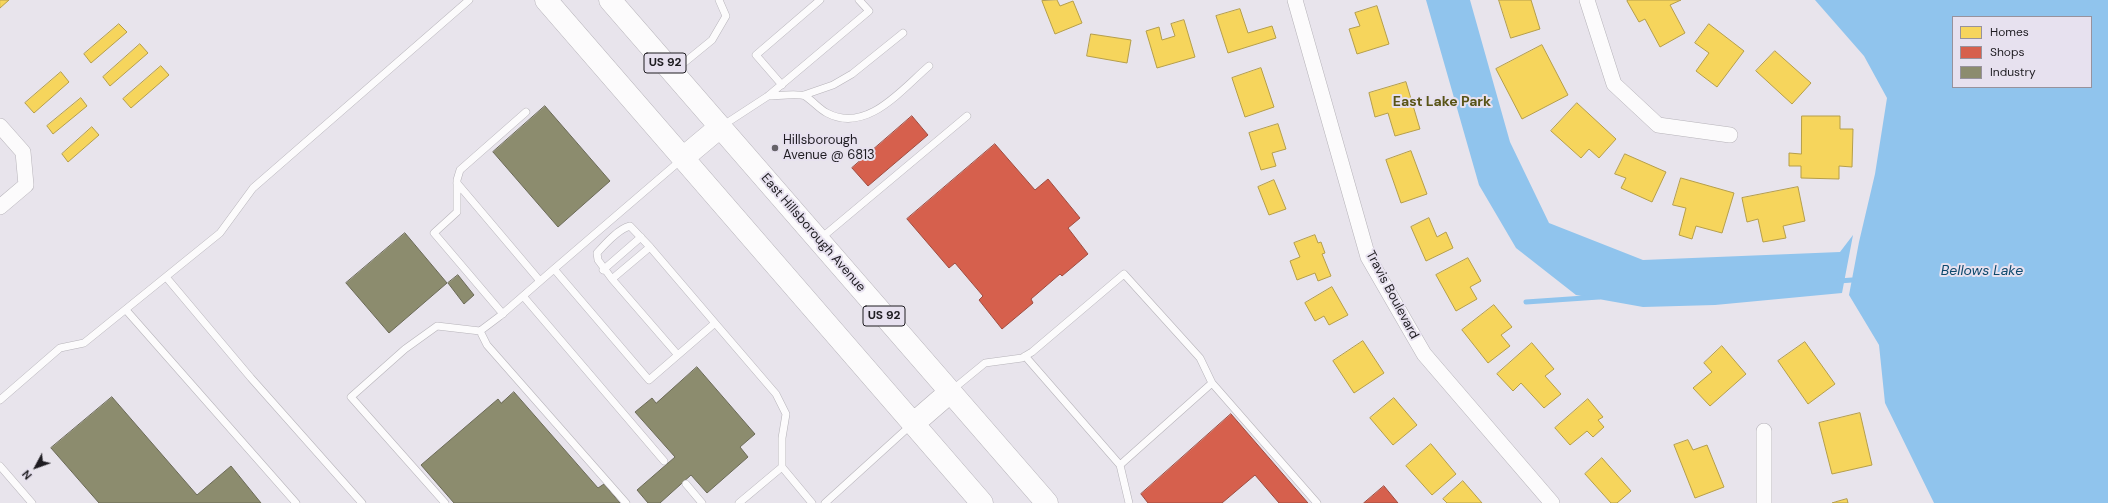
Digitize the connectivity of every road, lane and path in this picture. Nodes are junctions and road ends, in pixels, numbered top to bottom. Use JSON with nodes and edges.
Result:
{"nodes":[{"id":1,"x":469,"y":0,"type":"edge"},
{"id":2,"x":546,"y":0,"type":"edge"},
{"id":3,"x":610,"y":0,"type":"edge"},
{"id":4,"x":720,"y":0,"type":"edge"},
{"id":5,"x":820,"y":0,"type":"edge"},
{"id":6,"x":859,"y":0,"type":"edge"},
{"id":7,"x":1295,"y":0,"type":"edge"},
{"id":8,"x":1587,"y":0,"type":"edge"},
{"id":9,"x":903,"y":33,"type":"dead end"},
{"id":10,"x":929,"y":66,"type":"dead end"},
{"id":11,"x":673,"y":72,"type":"junction"},
{"id":12,"x":782,"y":85,"type":"junction"},
{"id":13,"x":804,"y":95,"type":"junction"},
{"id":14,"x":768,"y":96,"type":"junction"},
{"id":15,"x":526,"y":112,"type":"dead end"},
{"id":16,"x":967,"y":116,"type":"dead end"},
{"id":17,"x":0,"y":126,"type":"edge"},
{"id":18,"x":720,"y":127,"type":"junction"},
{"id":19,"x":1730,"y":135,"type":"dead end"},
{"id":20,"x":683,"y":158,"type":"junction"},
{"id":21,"x":457,"y":183,"type":"junction"},
{"id":22,"x":0,"y":207,"type":"edge"},
{"id":23,"x":641,"y":237,"type":"junction"},
{"id":24,"x":818,"y":240,"type":"junction"},
{"id":25,"x":650,"y":247,"type":"junction"},
{"id":26,"x":554,"y":269,"type":"junction"},
{"id":27,"x":603,"y":270,"type":"junction"},
{"id":28,"x":166,"y":277,"type":"junction"},
{"id":29,"x":612,"y":279,"type":"junction"},
{"id":30,"x":540,"y":281,"type":"junction"},
{"id":31,"x":523,"y":296,"type":"junction"},
{"id":32,"x":126,"y":310,"type":"junction"},
{"id":33,"x":503,"y":314,"type":"junction"},
{"id":34,"x":715,"y":323,"type":"junction"},
{"id":35,"x":480,"y":331,"type":"junction"},
{"id":36,"x":677,"y":354,"type":"junction"},
{"id":37,"x":1025,"y":356,"type":"junction"},
{"id":38,"x":1212,"y":383,"type":"junction"},
{"id":39,"x":950,"y":392,"type":"junction"},
{"id":40,"x":0,"y":400,"type":"edge"},
{"id":41,"x":913,"y":424,"type":"junction"},
{"id":42,"x":1764,"y":431,"type":"dead end"},
{"id":43,"x":664,"y":461,"type":"dead end"},
{"id":44,"x":1120,"y":465,"type":"junction"},
{"id":45,"x":0,"y":466,"type":"edge"},
{"id":46,"x":782,"y":467,"type":"junction"},
{"id":47,"x":686,"y":484,"type":"dead end"},
{"id":48,"x":32,"y":503,"type":"edge"},
{"id":49,"x":296,"y":503,"type":"edge"},
{"id":50,"x":362,"y":503,"type":"edge"},
{"id":51,"x":445,"y":503,"type":"edge"},
{"id":52,"x":626,"y":503,"type":"edge"},
{"id":53,"x":702,"y":503,"type":"edge"},
{"id":54,"x":739,"y":503,"type":"edge"},
{"id":55,"x":812,"y":503,"type":"edge"},
{"id":56,"x":825,"y":503,"type":"edge"},
{"id":57,"x":982,"y":503,"type":"edge"},
{"id":58,"x":1047,"y":503,"type":"edge"},
{"id":59,"x":1129,"y":503,"type":"edge"},
{"id":60,"x":1316,"y":503,"type":"edge"},
{"id":61,"x":1552,"y":503,"type":"edge"},
{"id":62,"x":1764,"y":503,"type":"edge"}],
"edges":[{"from":1,"to":28,"type":"lane"},
{"from":2,"to":20,"type":"main road"},
{"from":3,"to":11,"type":"main road","name":"East Hillsborough Avenue","number":"US 92"},
{"from":4,"to":11,"type":"lane"},
{"from":5,"to":12,"type":"lane"},
{"from":6,"to":12,"type":"lane"},
{"from":7,"to":61,"type":"street","name":"Travis Boulevard"},
{"from":8,"to":19,"type":"street"},
{"from":9,"to":13,"type":"lane"},
{"from":10,"to":13,"type":"lane"},
{"from":11,"to":18,"type":"main road","name":"East Hillsborough Avenue","number":"US 92"},
{"from":12,"to":14,"type":"lane"},
{"from":13,"to":14,"type":"lane"},
{"from":14,"to":18,"type":"lane"},
{"from":15,"to":21,"type":"lane"},
{"from":16,"to":24,"type":"lane"},
{"from":17,"to":22,"type":"street"},
{"from":18,"to":20,"type":"main road"},
{"from":18,"to":24,"type":"main road","name":"East Hillsborough Avenue","number":"US 92"},
{"from":20,"to":26,"type":"lane"},
{"from":20,"to":41,"type":"main road"},
{"from":21,"to":30,"type":"lane"},
{"from":21,"to":33,"type":"lane"},
{"from":23,"to":25,"type":"lane"},
{"from":23,"to":27,"type":"lane"},
{"from":23,"to":27,"type":"lane"},
{"from":24,"to":39,"type":"main road","name":"East Hillsborough Avenue","number":"US 92"},
{"from":25,"to":29,"type":"lane"},
{"from":25,"to":34,"type":"lane"},
{"from":26,"to":30,"type":"lane"},
{"from":26,"to":36,"type":"lane"},
{"from":27,"to":29,"type":"lane"},
{"from":28,"to":32,"type":"lane"},
{"from":28,"to":50,"type":"lane"},
{"from":29,"to":36,"type":"lane"},
{"from":30,"to":31,"type":"lane"},
{"from":31,"to":33,"type":"lane"},
{"from":31,"to":43,"type":"lane"},
{"from":32,"to":40,"type":"lane"},
{"from":32,"to":49,"type":"lane"},
{"from":33,"to":35,"type":"lane"},
{"from":34,"to":36,"type":"lane"},
{"from":34,"to":46,"type":"lane"},
{"from":35,"to":51,"type":"lane"},
{"from":35,"to":52,"type":"lane"},
{"from":37,"to":38,"type":"lane"},
{"from":37,"to":39,"type":"lane"},
{"from":37,"to":44,"type":"lane"},
{"from":38,"to":44,"type":"lane"},
{"from":38,"to":60,"type":"lane"},
{"from":39,"to":41,"type":"main road"},
{"from":39,"to":58,"type":"main road","name":"East Hillsborough Avenue","number":"US 92"},
{"from":41,"to":56,"type":"lane"},
{"from":41,"to":57,"type":"main road"},
{"from":42,"to":62,"type":"street"},
{"from":44,"to":59,"type":"lane"},
{"from":45,"to":48,"type":"lane"},
{"from":46,"to":54,"type":"lane"},
{"from":46,"to":55,"type":"lane"},
{"from":47,"to":53,"type":"lane"}]}
